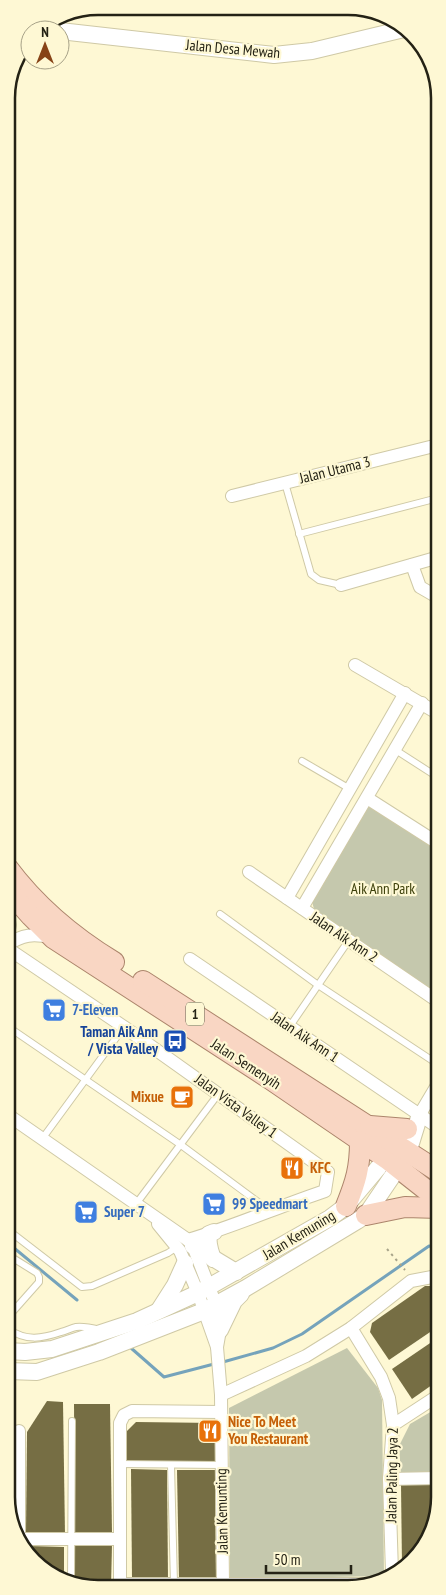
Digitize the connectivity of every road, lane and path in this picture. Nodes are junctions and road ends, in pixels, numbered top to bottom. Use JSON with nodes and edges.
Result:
{"nodes":[{"id":1,"x":396,"y":31,"type":"edge"},
{"id":2,"x":70,"y":32,"type":"edge"},
{"id":3,"x":431,"y":447,"type":"edge"},
{"id":4,"x":285,"y":483,"type":"junction"},
{"id":5,"x":232,"y":496,"type":"dead end"},
{"id":6,"x":431,"y":500,"type":"edge"},
{"id":7,"x":299,"y":534,"type":"junction"},
{"id":8,"x":431,"y":559,"type":"edge"},
{"id":9,"x":412,"y":565,"type":"junction"},
{"id":10,"x":341,"y":585,"type":"joint"},
{"id":11,"x":431,"y":593,"type":"edge"},
{"id":12,"x":355,"y":665,"type":"dead end"},
{"id":13,"x":405,"y":694,"type":"junction"},
{"id":14,"x":422,"y":703,"type":"junction"},
{"id":15,"x":431,"y":709,"type":"edge"},
{"id":16,"x":394,"y":749,"type":"junction"},
{"id":17,"x":302,"y":760,"type":"dead end"},
{"id":18,"x":431,"y":773,"type":"edge"},
{"id":19,"x":350,"y":789,"type":"junction"},
{"id":20,"x":367,"y":798,"type":"junction"},
{"id":21,"x":431,"y":839,"type":"edge"},
{"id":22,"x":249,"y":872,"type":"dead end"},
{"id":23,"x":15,"y":877,"type":"edge"},
{"id":24,"x":15,"y":898,"type":"edge"},
{"id":25,"x":287,"y":898,"type":"junction"},
{"id":26,"x":302,"y":908,"type":"junction"},
{"id":27,"x":220,"y":914,"type":"dead end"},
{"id":28,"x":53,"y":938,"type":"junction"},
{"id":29,"x":15,"y":940,"type":"edge"},
{"id":30,"x":349,"y":940,"type":"junction"},
{"id":31,"x":15,"y":952,"type":"edge"},
{"id":32,"x":190,"y":959,"type":"dead end"},
{"id":33,"x":318,"y":985,"type":"junction"},
{"id":34,"x":431,"y":996,"type":"edge"},
{"id":35,"x":290,"y":1026,"type":"junction"},
{"id":36,"x":124,"y":1027,"type":"junction"},
{"id":37,"x":15,"y":1031,"type":"edge"},
{"id":38,"x":431,"y":1060,"type":"edge"},
{"id":39,"x":85,"y":1080,"type":"junction"},
{"id":40,"x":219,"y":1093,"type":"junction"},
{"id":41,"x":431,"y":1096,"type":"edge"},
{"id":42,"x":15,"y":1123,"type":"edge"},
{"id":43,"x":431,"y":1131,"type":"edge"},
{"id":44,"x":364,"y":1134,"type":"junction"},
{"id":45,"x":42,"y":1139,"type":"junction"},
{"id":46,"x":404,"y":1143,"type":"junction"},
{"id":47,"x":180,"y":1145,"type":"junction"},
{"id":48,"x":431,"y":1166,"type":"edge"},
{"id":49,"x":431,"y":1187,"type":"edge"},
{"id":50,"x":136,"y":1204,"type":"junction"},
{"id":51,"x":346,"y":1206,"type":"junction"},
{"id":52,"x":431,"y":1208,"type":"edge"},
{"id":53,"x":269,"y":1210,"type":"junction"},
{"id":54,"x":366,"y":1215,"type":"junction"},
{"id":55,"x":214,"y":1232,"type":"junction"},
{"id":56,"x":15,"y":1235,"type":"edge"},
{"id":57,"x":186,"y":1244,"type":"junction"},
{"id":58,"x":387,"y":1249,"type":"dead end"},
{"id":59,"x":15,"y":1259,"type":"edge"},
{"id":60,"x":213,"y":1259,"type":"junction"},
{"id":61,"x":185,"y":1263,"type":"junction"},
{"id":62,"x":404,"y":1269,"type":"dead end"},
{"id":63,"x":236,"y":1272,"type":"junction"},
{"id":64,"x":431,"y":1276,"type":"edge"},
{"id":65,"x":246,"y":1288,"type":"junction"},
{"id":66,"x":203,"y":1290,"type":"junction"},
{"id":67,"x":210,"y":1308,"type":"junction"},
{"id":68,"x":15,"y":1309,"type":"edge"},
{"id":69,"x":158,"y":1310,"type":"junction"},
{"id":70,"x":351,"y":1328,"type":"junction"},
{"id":71,"x":220,"y":1330,"type":"junction"},
{"id":72,"x":105,"y":1332,"type":"junction"},
{"id":73,"x":15,"y":1334,"type":"edge"},
{"id":74,"x":15,"y":1351,"type":"edge"},
{"id":75,"x":217,"y":1351,"type":"junction"},
{"id":76,"x":15,"y":1372,"type":"edge"},
{"id":77,"x":220,"y":1395,"type":"junction"},
{"id":78,"x":431,"y":1401,"type":"edge"},
{"id":79,"x":220,"y":1412,"type":"junction"},
{"id":80,"x":72,"y":1421,"type":"dead end"},
{"id":81,"x":393,"y":1424,"type":"junction"},
{"id":82,"x":19,"y":1430,"type":"dead end"},
{"id":83,"x":120,"y":1464,"type":"junction"},
{"id":84,"x":171,"y":1464,"type":"junction"},
{"id":85,"x":221,"y":1465,"type":"junction"},
{"id":86,"x":431,"y":1478,"type":"edge"},
{"id":87,"x":389,"y":1479,"type":"junction"},
{"id":88,"x":20,"y":1526,"type":"edge"},
{"id":89,"x":26,"y":1537,"type":"edge"},
{"id":90,"x":72,"y":1538,"type":"junction"},
{"id":91,"x":120,"y":1538,"type":"junction"},
{"id":92,"x":392,"y":1567,"type":"edge"},
{"id":93,"x":71,"y":1576,"type":"edge"},
{"id":94,"x":120,"y":1580,"type":"edge"},
{"id":95,"x":174,"y":1580,"type":"edge"},
{"id":96,"x":223,"y":1580,"type":"edge"}],
"edges":[{"from":1,"to":2,"type":"street","name":"Jalan Desa Mewah"},
{"from":3,"to":4,"type":"street","name":"Jalan Utama 3"},
{"from":4,"to":5,"type":"street","name":"Jalan Utama 3"},
{"from":4,"to":7,"type":"lane"},
{"from":6,"to":7,"type":"lane"},
{"from":7,"to":10,"type":"lane"},
{"from":8,"to":9,"type":"street"},
{"from":9,"to":10,"type":"street"},
{"from":9,"to":11,"type":"street"},
{"from":12,"to":13,"type":"street"},
{"from":13,"to":14,"type":"street"},
{"from":13,"to":19,"type":"street"},
{"from":14,"to":15,"type":"street"},
{"from":14,"to":16,"type":"street"},
{"from":16,"to":18,"type":"lane"},
{"from":16,"to":20,"type":"street"},
{"from":17,"to":19,"type":"lane"},
{"from":19,"to":25,"type":"street"},
{"from":20,"to":21,"type":"street"},
{"from":20,"to":26,"type":"street"},
{"from":22,"to":25,"type":"street","name":"Jalan Aik Ann 2"},
{"from":23,"to":44,"type":"main road","name":"Jalan Semenyih","number":"1"},
{"from":24,"to":28,"type":"main road","name":"Jalan Semenyih","number":"1"},
{"from":25,"to":26,"type":"street","name":"Jalan Aik Ann 2"},
{"from":26,"to":30,"type":"street","name":"Jalan Aik Ann 2"},
{"from":27,"to":33,"type":"lane"},
{"from":28,"to":29,"type":"street"},
{"from":28,"to":44,"type":"main road","name":"Jalan Semenyih","number":"1"},
{"from":30,"to":33,"type":"lane"},
{"from":30,"to":34,"type":"street","name":"Jalan Aik Ann 2"},
{"from":31,"to":36,"type":"street","name":"Jalan Vista Valley 1"},
{"from":32,"to":35,"type":"street","name":"Jalan Aik Ann 1"},
{"from":33,"to":35,"type":"lane"},
{"from":33,"to":38,"type":"lane"},
{"from":35,"to":46,"type":"street","name":"Jalan Aik Ann 1"},
{"from":36,"to":39,"type":"lane"},
{"from":36,"to":40,"type":"street","name":"Jalan Vista Valley 1"},
{"from":37,"to":39,"type":"lane"},
{"from":39,"to":45,"type":"lane"},
{"from":39,"to":47,"type":"lane"},
{"from":40,"to":47,"type":"lane"},
{"from":40,"to":53,"type":"street","name":"Jalan Vista Valley 1"},
{"from":41,"to":46,"type":"street"},
{"from":42,"to":45,"type":"street"},
{"from":43,"to":46,"type":"street","name":"Jalan Aik Ann 1"},
{"from":44,"to":46,"type":"main road","name":"Jalan Semenyih","number":"1"},
{"from":44,"to":46,"type":"main road"},
{"from":44,"to":51,"type":"main road"},
{"from":45,"to":50,"type":"street"},
{"from":46,"to":48,"type":"main road","name":"Jalan Semenyih","number":"1"},
{"from":46,"to":49,"type":"main road","name":"Jalan Semenyih","number":"1"},
{"from":46,"to":51,"type":"street","name":"Jalan Kemuning"},
{"from":46,"to":54,"type":"street","name":"Jalan Kemuning"},
{"from":47,"to":50,"type":"lane"},
{"from":47,"to":53,"type":"lane"},
{"from":50,"to":57,"type":"street"},
{"from":51,"to":63,"type":"street","name":"Jalan Kemuning"},
{"from":52,"to":54,"type":"main road"},
{"from":53,"to":55,"type":"street","name":"Jalan Vista Valley 1"},
{"from":54,"to":65,"type":"street","name":"Jalan Kemuning"},
{"from":55,"to":57,"type":"street","name":"Jalan Vista Valley 1"},
{"from":55,"to":60,"type":"street"},
{"from":56,"to":57,"type":"lane"},
{"from":57,"to":60,"type":"street"},
{"from":57,"to":61,"type":"street"},
{"from":57,"to":66,"type":"street"},
{"from":58,"to":62,"type":"path"},
{"from":59,"to":68,"type":"lane"},
{"from":60,"to":63,"type":"street"},
{"from":61,"to":66,"type":"street"},
{"from":61,"to":69,"type":"street"},
{"from":63,"to":66,"type":"street","name":"Jalan Kemuning"},
{"from":64,"to":70,"type":"street"},
{"from":65,"to":67,"type":"street","name":"Jalan Kemuning"},
{"from":65,"to":71,"type":"street"},
{"from":66,"to":67,"type":"street"},
{"from":66,"to":69,"type":"street","name":"Jalan Kemuning"},
{"from":67,"to":71,"type":"street"},
{"from":67,"to":75,"type":"street"},
{"from":67,"to":76,"type":"street","name":"Jalan Kemuning"},
{"from":69,"to":72,"type":"street","name":"Jalan Kemuning"},
{"from":70,"to":77,"type":"street"},
{"from":70,"to":81,"type":"street","name":"Jalan Paling Jaya 2"},
{"from":71,"to":75,"type":"street"},
{"from":72,"to":73,"type":"lane"},
{"from":72,"to":74,"type":"street","name":"Jalan Kemuning"},
{"from":75,"to":77,"type":"street","name":"Jalan Kemunting"},
{"from":77,"to":79,"type":"street","name":"Jalan Kemunting"},
{"from":78,"to":81,"type":"street"},
{"from":79,"to":83,"type":"street"},
{"from":79,"to":85,"type":"street","name":"Jalan Kemunting"},
{"from":80,"to":90,"type":"lane"},
{"from":81,"to":87,"type":"street","name":"Jalan Paling Jaya 2"},
{"from":82,"to":88,"type":"street"},
{"from":83,"to":84,"type":"lane"},
{"from":83,"to":91,"type":"street"},
{"from":84,"to":85,"type":"lane"},
{"from":84,"to":95,"type":"lane"},
{"from":85,"to":96,"type":"street","name":"Jalan Kemunting"},
{"from":86,"to":87,"type":"street"},
{"from":87,"to":92,"type":"street","name":"Jalan Paling Jaya 2"},
{"from":89,"to":90,"type":"street"},
{"from":90,"to":91,"type":"street"},
{"from":90,"to":93,"type":"lane"},
{"from":91,"to":94,"type":"street"}]}
